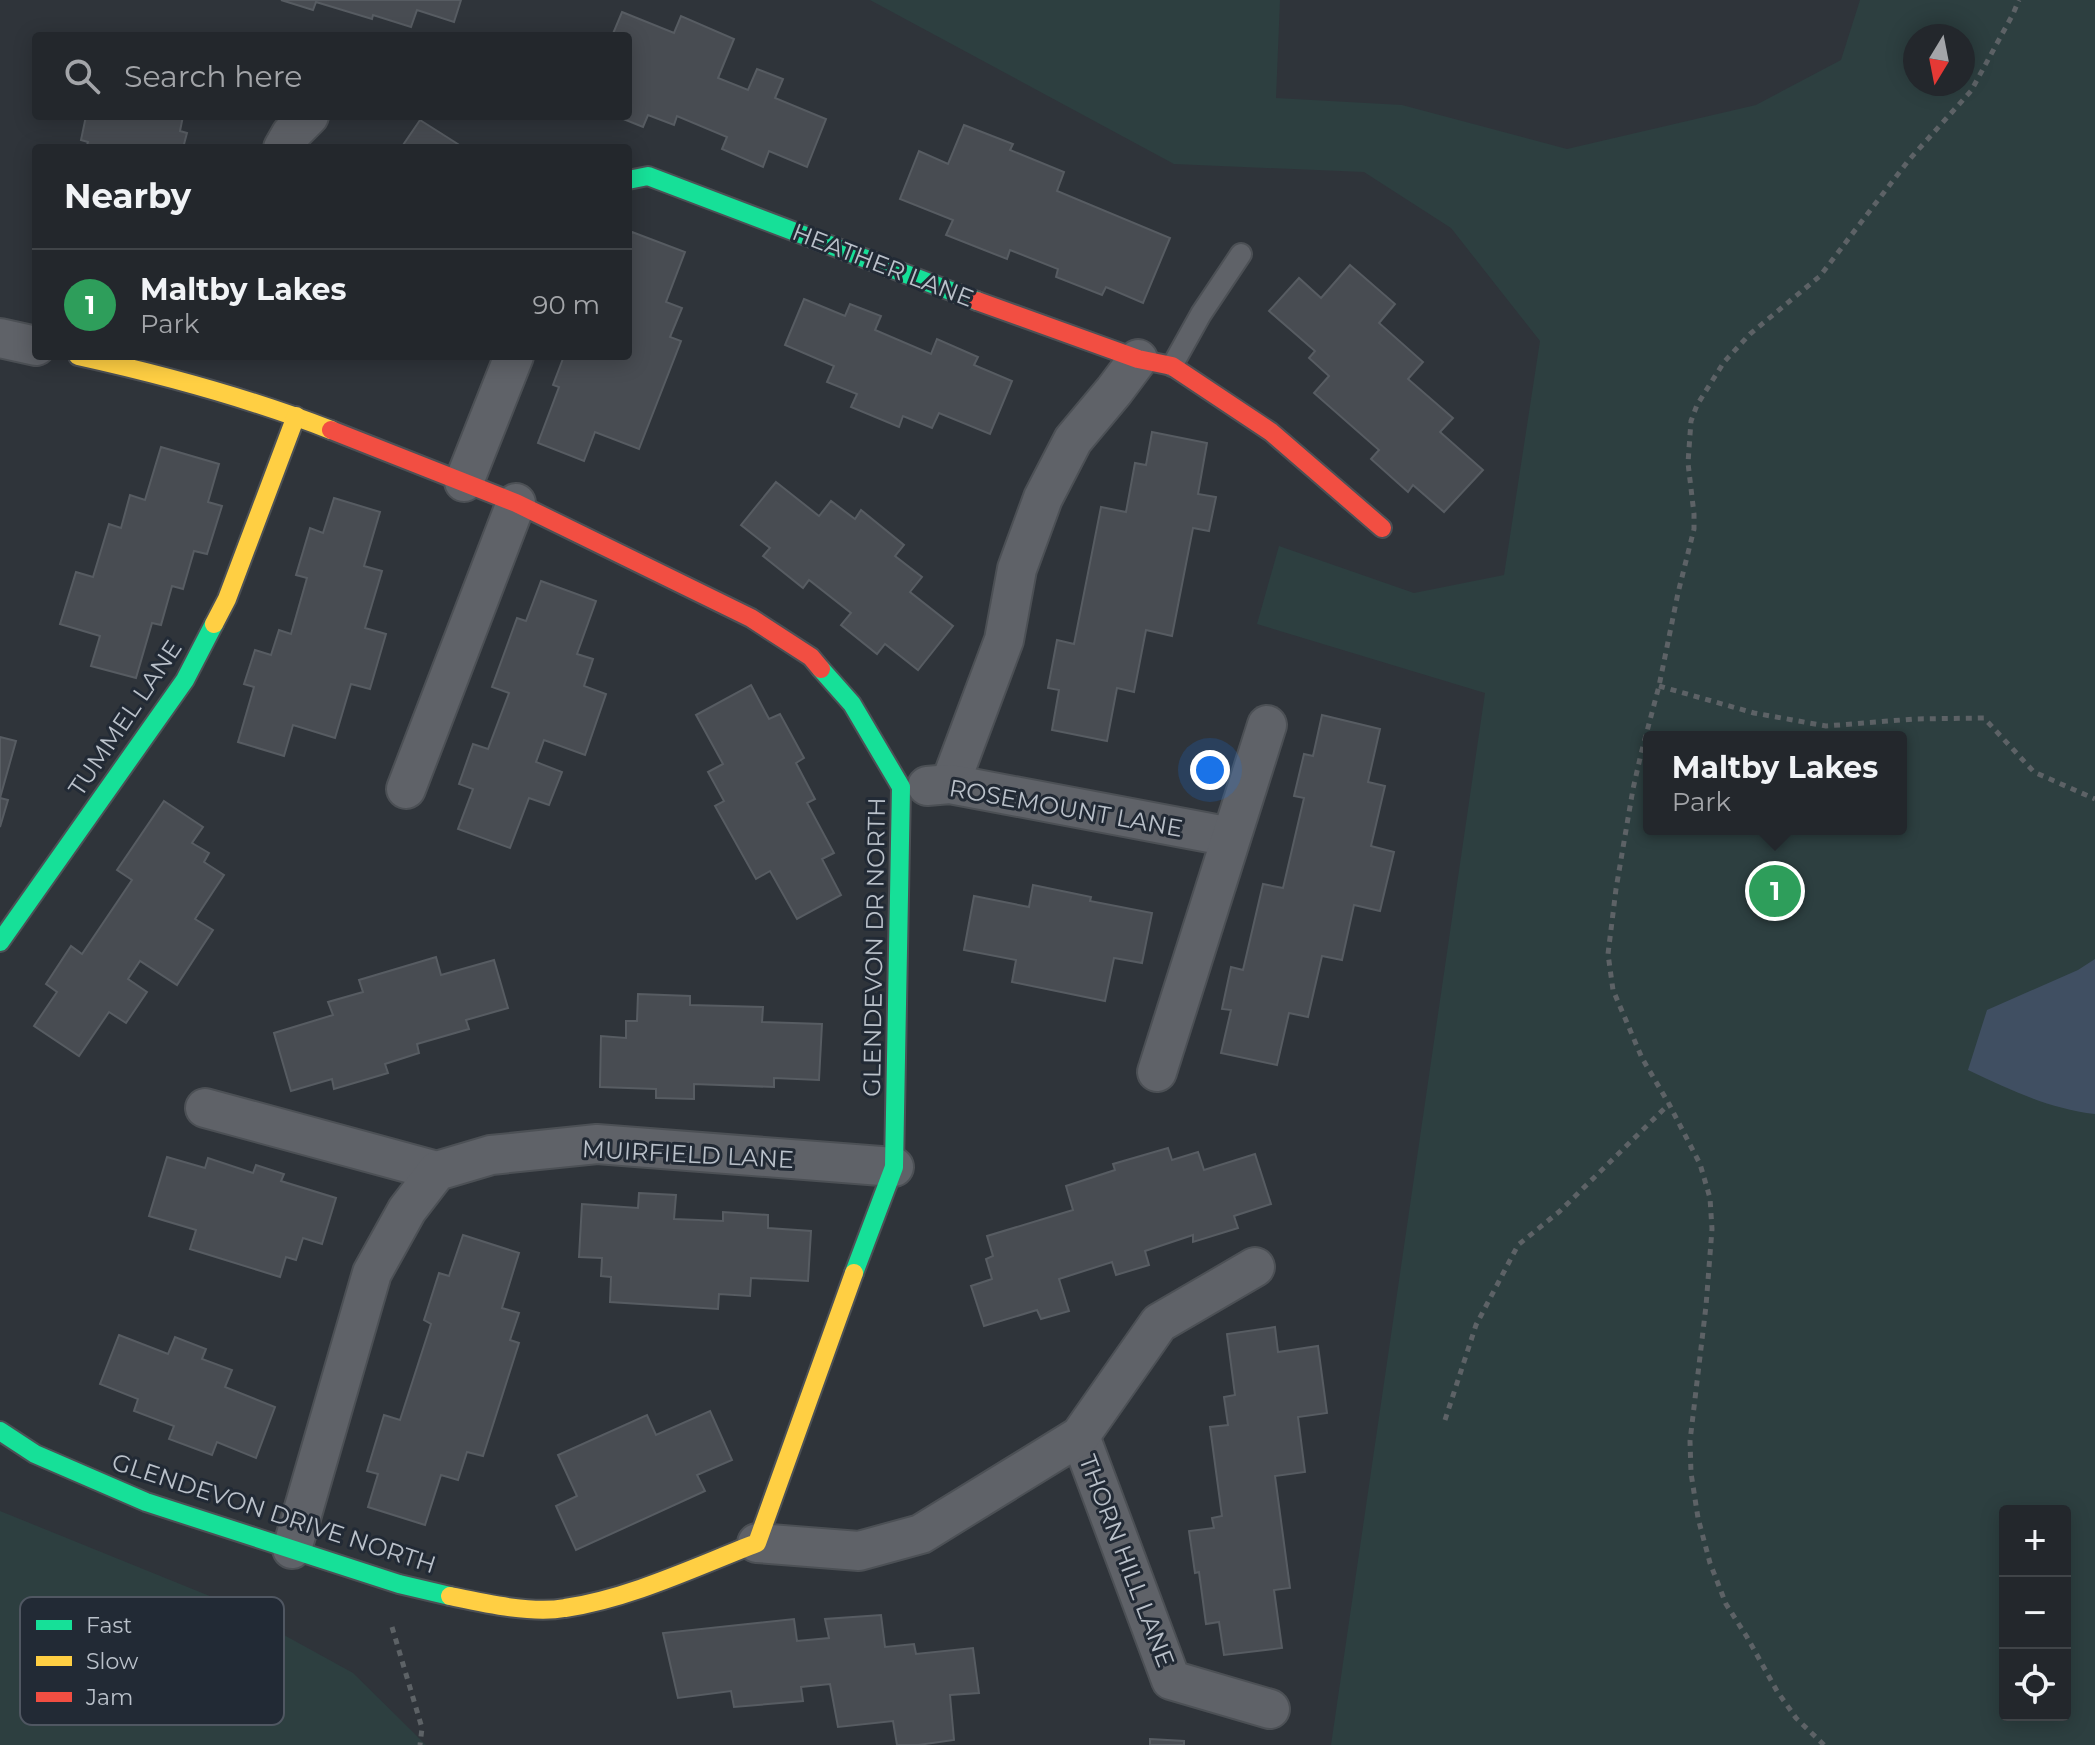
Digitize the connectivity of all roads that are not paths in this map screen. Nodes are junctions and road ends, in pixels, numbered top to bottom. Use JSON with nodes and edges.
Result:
{"nodes":[{"id":1,"x":305,"y":120,"type":"edge"},
{"id":2,"x":285,"y":144,"type":"edge"},
{"id":3,"x":632,"y":179,"type":"edge"},
{"id":4,"x":1241,"y":254,"type":"dead end"},
{"id":5,"x":0,"y":338,"type":"edge"},
{"id":6,"x":32,"y":345,"type":"edge"},
{"id":7,"x":116,"y":360,"type":"edge"},
{"id":8,"x":512,"y":360,"type":"edge"},
{"id":9,"x":1155,"y":362,"type":"junction"},
{"id":10,"x":163,"y":365,"type":"edge"},
{"id":11,"x":296,"y":416,"type":"junction"},
{"id":12,"x":464,"y":482,"type":"junction"},
{"id":13,"x":516,"y":503,"type":"junction"},
{"id":14,"x":1382,"y":528,"type":"dead end"},
{"id":15,"x":1267,"y":725,"type":"dead end"},
{"id":16,"x":950,"y":784,"type":"junction"},
{"id":17,"x":901,"y":787,"type":"junction"},
{"id":18,"x":406,"y":789,"type":"dead end"},
{"id":19,"x":1231,"y":837,"type":"junction"},
{"id":20,"x":0,"y":942,"type":"edge"},
{"id":21,"x":1157,"y":1072,"type":"dead end"},
{"id":22,"x":205,"y":1108,"type":"dead end"},
{"id":23,"x":894,"y":1167,"type":"junction"},
{"id":24,"x":437,"y":1171,"type":"junction"},
{"id":25,"x":1255,"y":1267,"type":"dead end"},
{"id":26,"x":0,"y":1431,"type":"edge"},
{"id":27,"x":1080,"y":1436,"type":"junction"},
{"id":28,"x":757,"y":1543,"type":"junction"},
{"id":29,"x":292,"y":1549,"type":"junction"},
{"id":30,"x":1270,"y":1709,"type":"dead end"}],
"edges":[{"from":1,"to":2,"type":"street"},
{"from":3,"to":9,"type":"street","name":"HEATHER LANE"},
{"from":4,"to":9,"type":"lane"},
{"from":5,"to":6,"type":"street"},
{"from":7,"to":10,"type":"street","name":"GLENDEVON DR NORTH"},
{"from":8,"to":12,"type":"street"},
{"from":9,"to":14,"type":"street","name":"HEATHER LANE"},
{"from":9,"to":16,"type":"street"},
{"from":10,"to":11,"type":"street","name":"GLENDEVON DR NORTH"},
{"from":11,"to":12,"type":"street","name":"GLENDEVON DR NORTH"},
{"from":11,"to":20,"type":"street","name":"TUMMEL LANE"},
{"from":12,"to":13,"type":"street","name":"GLENDEVON DR NORTH"},
{"from":13,"to":17,"type":"street","name":"GLENDEVON DR NORTH"},
{"from":13,"to":18,"type":"street"},
{"from":15,"to":19,"type":"street"},
{"from":16,"to":17,"type":"street","name":"ROSEMOUNT LANE"},
{"from":16,"to":19,"type":"street","name":"ROSEMOUNT LANE"},
{"from":17,"to":23,"type":"street","name":"GLENDEVON DR NORTH"},
{"from":19,"to":21,"type":"street"},
{"from":22,"to":24,"type":"street"},
{"from":23,"to":24,"type":"street","name":"MUIRFIELD LANE"},
{"from":23,"to":28,"type":"street"},
{"from":24,"to":29,"type":"street"},
{"from":25,"to":27,"type":"street","name":"THORN HILL LANE"},
{"from":26,"to":29,"type":"street","name":"GLENDEVON DRIVE NORTH"},
{"from":27,"to":28,"type":"street","name":"THORN HILL LANE"},
{"from":27,"to":30,"type":"street","name":"THORN HILL LANE"},
{"from":28,"to":29,"type":"street","name":"GLENDEVON DRIVE NORTH"}]}
